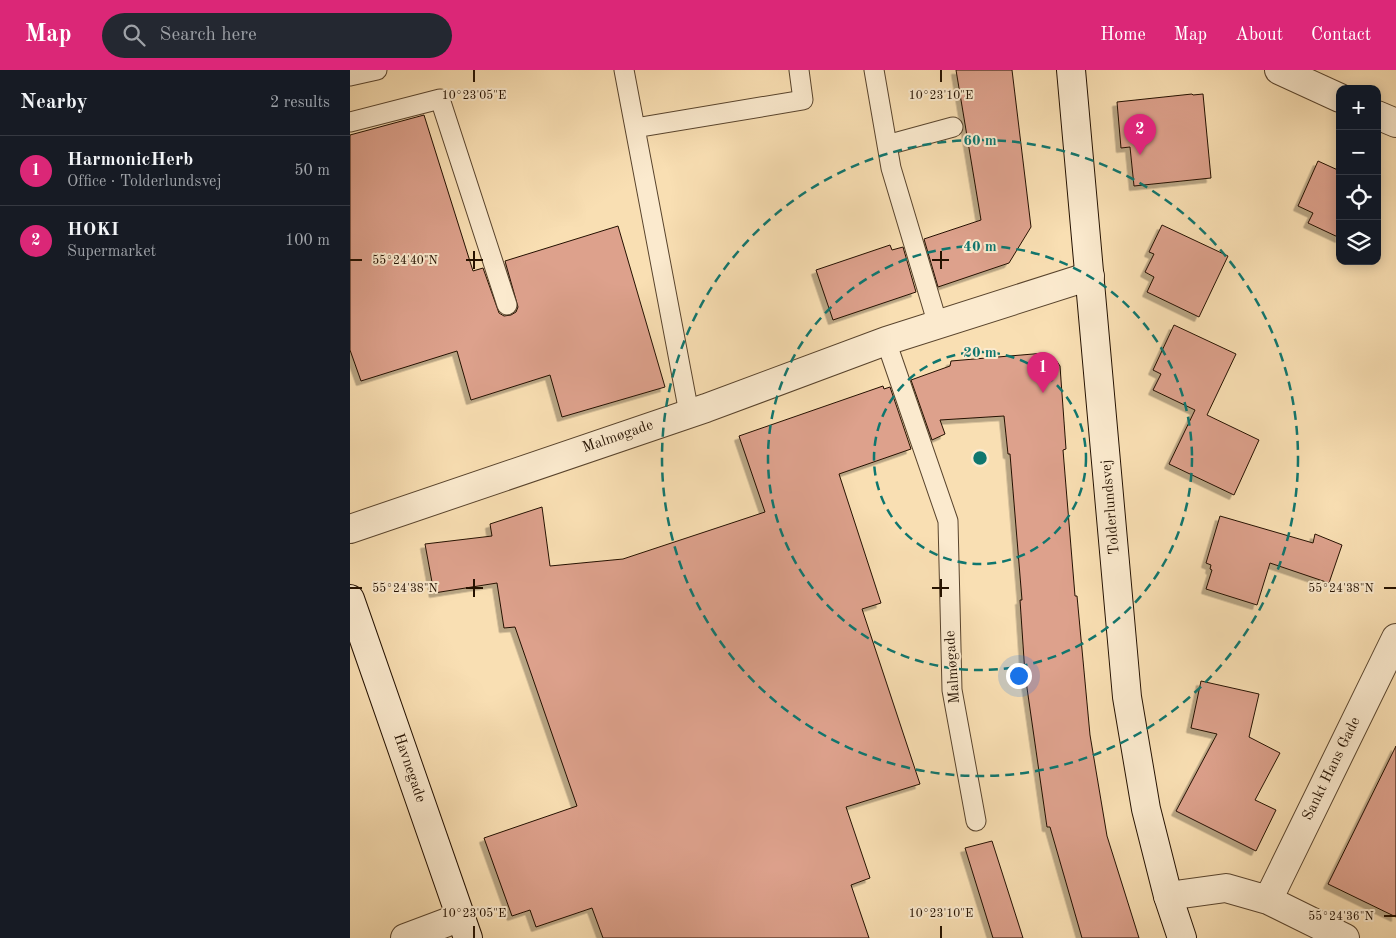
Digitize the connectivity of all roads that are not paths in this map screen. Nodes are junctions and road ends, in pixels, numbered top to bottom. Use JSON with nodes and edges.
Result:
{"nodes":[{"id":1,"x":377,"y":70,"type":"edge"},
{"id":2,"x":624,"y":70,"type":"edge"},
{"id":3,"x":799,"y":70,"type":"edge"},
{"id":4,"x":874,"y":70,"type":"edge"},
{"id":5,"x":1071,"y":70,"type":"edge"},
{"id":6,"x":1279,"y":70,"type":"edge"},
{"id":7,"x":350,"y":76,"type":"edge"},
{"id":8,"x":1336,"y":96,"type":"edge"},
{"id":9,"x":1381,"y":117,"type":"edge"},
{"id":10,"x":350,"y":122,"type":"edge"},
{"id":11,"x":1396,"y":123,"type":"edge"},
{"id":12,"x":953,"y":127,"type":"dead end"},
{"id":13,"x":635,"y":128,"type":"junction"},
{"id":14,"x":887,"y":146,"type":"junction"},
{"id":15,"x":1090,"y":276,"type":"junction"},
{"id":16,"x":507,"y":305,"type":"dead end"},
{"id":17,"x":938,"y":325,"type":"junction"},
{"id":18,"x":886,"y":342,"type":"junction"},
{"id":19,"x":689,"y":413,"type":"junction"},
{"id":20,"x":350,"y":529,"type":"edge"},
{"id":21,"x":350,"y":599,"type":"edge"},
{"id":22,"x":1396,"y":638,"type":"edge"},
{"id":23,"x":976,"y":821,"type":"dead end"},
{"id":24,"x":1168,"y":896,"type":"junction"},
{"id":25,"x":1268,"y":900,"type":"junction"},
{"id":26,"x":465,"y":928,"type":"edge"},
{"id":27,"x":405,"y":938,"type":"edge"},
{"id":28,"x":1182,"y":938,"type":"edge"},
{"id":29,"x":1345,"y":938,"type":"edge"}],
"edges":[{"from":1,"to":7,"type":"lane"},
{"from":2,"to":13,"type":"lane"},
{"from":3,"to":13,"type":"lane"},
{"from":4,"to":14,"type":"lane"},
{"from":5,"to":15,"type":"street","name":"Tolderlundsvej"},
{"from":6,"to":8,"type":"street"},
{"from":9,"to":11,"type":"street"},
{"from":10,"to":16,"type":"lane"},
{"from":12,"to":14,"type":"lane"},
{"from":13,"to":19,"type":"lane"},
{"from":14,"to":17,"type":"lane"},
{"from":15,"to":17,"type":"street","name":"Malmøgade"},
{"from":15,"to":24,"type":"street","name":"Tolderlundsvej"},
{"from":17,"to":18,"type":"street","name":"Malmøgade"},
{"from":18,"to":19,"type":"street","name":"Malmøgade"},
{"from":18,"to":23,"type":"lane","name":"Malmøgade"},
{"from":19,"to":20,"type":"street","name":"Malmøgade"},
{"from":21,"to":26,"type":"street","name":"Havnegade"},
{"from":22,"to":25,"type":"street","name":"Sankt Hans Gade"},
{"from":24,"to":25,"type":"street"},
{"from":24,"to":28,"type":"street","name":"Tolderlundsvej"},
{"from":25,"to":29,"type":"street"},
{"from":26,"to":27,"type":"street"}]}
